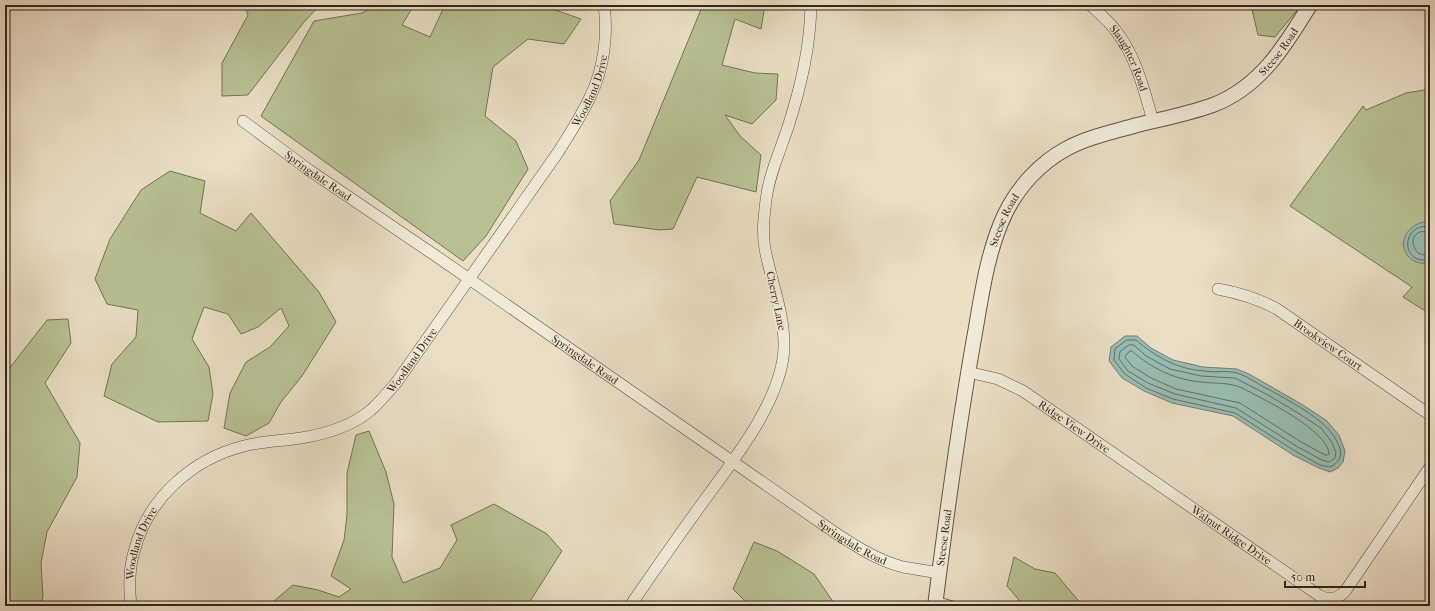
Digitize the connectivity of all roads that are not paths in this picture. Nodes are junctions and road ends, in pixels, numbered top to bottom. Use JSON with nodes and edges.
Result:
{"nodes":[{"id":1,"x":604,"y":5,"type":"edge"},
{"id":2,"x":811,"y":5,"type":"edge"},
{"id":3,"x":1090,"y":5,"type":"edge"},
{"id":4,"x":1310,"y":5,"type":"edge"},
{"id":5,"x":244,"y":121,"type":"dead end"},
{"id":6,"x":1153,"y":121,"type":"junction"},
{"id":7,"x":469,"y":280,"type":"junction"},
{"id":8,"x":1218,"y":289,"type":"dead end"},
{"id":9,"x":968,"y":372,"type":"junction"},
{"id":10,"x":1430,"y":415,"type":"edge"},
{"id":11,"x":732,"y":461,"type":"junction"},
{"id":12,"x":1430,"y":467,"type":"edge"},
{"id":13,"x":1173,"y":495,"type":"joint"},
{"id":14,"x":939,"y":573,"type":"junction"},
{"id":15,"x":936,"y":603,"type":"edge"},
{"id":16,"x":131,"y":606,"type":"edge"},
{"id":17,"x":630,"y":606,"type":"edge"},
{"id":18,"x":959,"y":606,"type":"edge"}],
"edges":[{"from":1,"to":7,"type":"street","name":"Woodland Drive"},
{"from":2,"to":11,"type":"street","name":"Cherry Lane"},
{"from":3,"to":6,"type":"street","name":"Slaughter Road"},
{"from":4,"to":6,"type":"street","name":"Steese Road"},
{"from":5,"to":7,"type":"street","name":"Springdale Road"},
{"from":6,"to":9,"type":"street","name":"Steese Road"},
{"from":7,"to":11,"type":"street","name":"Springdale Road"},
{"from":7,"to":16,"type":"street","name":"Woodland Drive"},
{"from":8,"to":10,"type":"street","name":"Brookview Court"},
{"from":9,"to":13,"type":"street","name":"Ridge View Drive"},
{"from":9,"to":14,"type":"street","name":"Steese Road"},
{"from":11,"to":14,"type":"street","name":"Springdale Road"},
{"from":11,"to":17,"type":"street","name":"Cherry Lane"},
{"from":12,"to":13,"type":"street","name":"Walnut Ridge Drive"},
{"from":14,"to":15,"type":"street","name":"Steese Road"},
{"from":15,"to":18,"type":"lane"}]}
